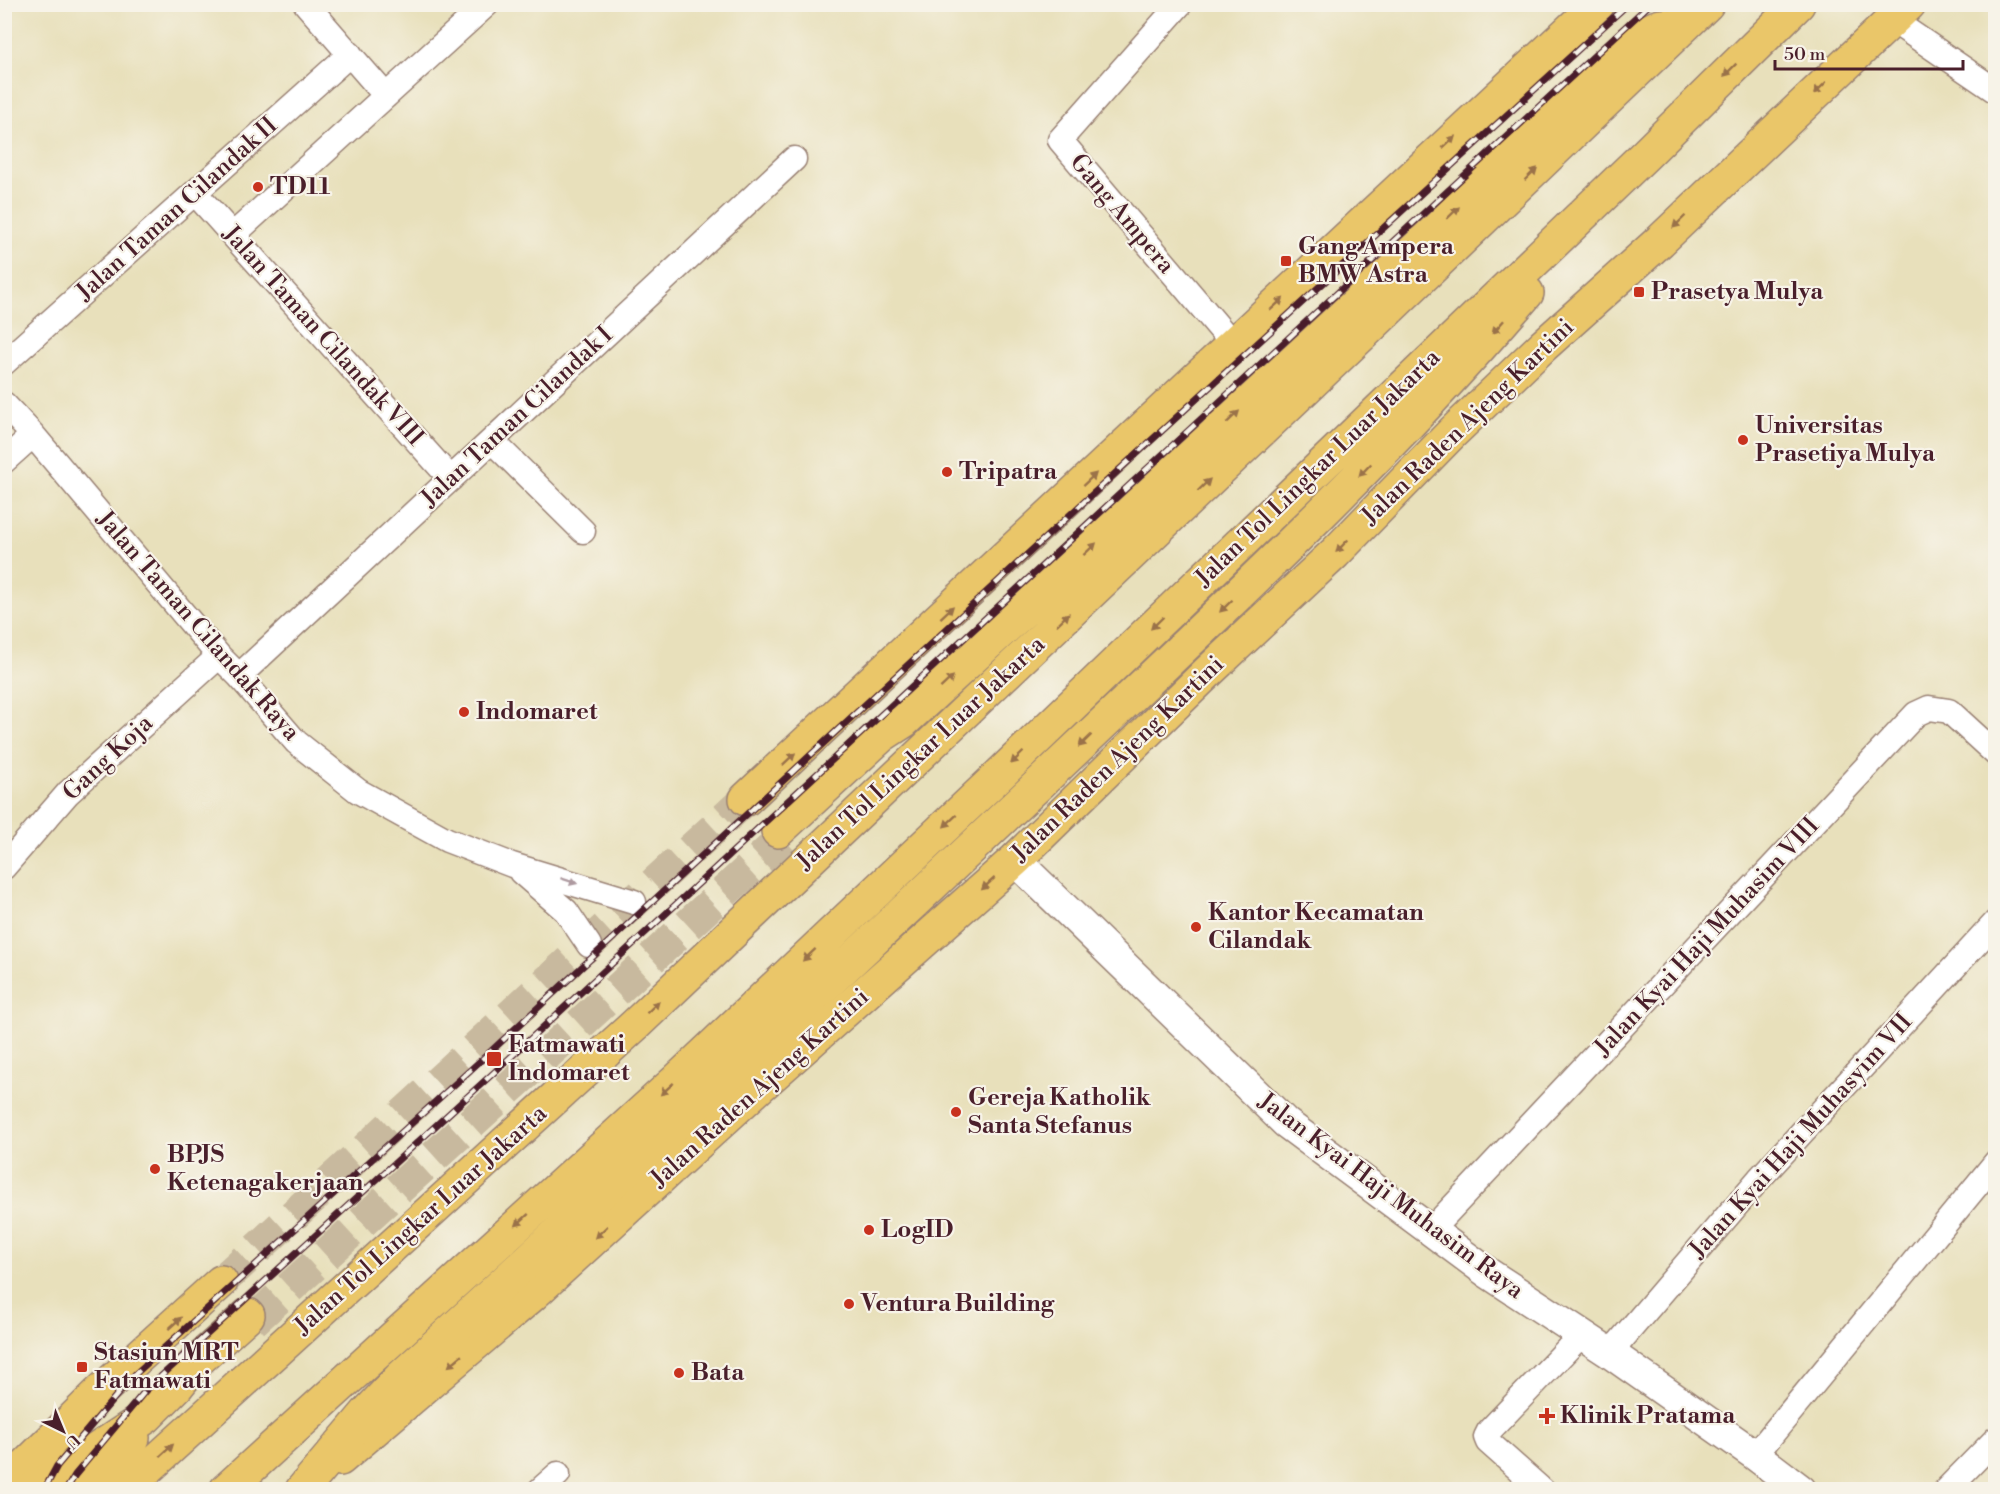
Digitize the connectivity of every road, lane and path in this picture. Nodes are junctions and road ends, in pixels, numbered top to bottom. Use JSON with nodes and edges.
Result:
{"nodes":[{"id":1,"x":306,"y":4,"type":"edge"},
{"id":2,"x":487,"y":4,"type":"edge"},
{"id":3,"x":1180,"y":4,"type":"edge"},
{"id":4,"x":1598,"y":4,"type":"edge"},
{"id":5,"x":1707,"y":4,"type":"edge"},
{"id":6,"x":1798,"y":4,"type":"edge"},
{"id":7,"x":1900,"y":12,"type":"edge"},
{"id":8,"x":1683,"y":28,"type":"junction"},
{"id":9,"x":350,"y":54,"type":"junction"},
{"id":10,"x":1995,"y":91,"type":"edge"},
{"id":11,"x":386,"y":96,"type":"junction"},
{"id":12,"x":1645,"y":155,"type":"junction"},
{"id":13,"x":794,"y":159,"type":"dead end"},
{"id":14,"x":195,"y":193,"type":"junction"},
{"id":15,"x":233,"y":236,"type":"junction"},
{"id":16,"x":1233,"y":344,"type":"junction"},
{"id":17,"x":4,"y":363,"type":"edge"},
{"id":18,"x":4,"y":404,"type":"edge"},
{"id":19,"x":33,"y":435,"type":"junction"},
{"id":20,"x":492,"y":441,"type":"junction"},
{"id":21,"x":4,"y":460,"type":"edge"},
{"id":22,"x":451,"y":479,"type":"junction"},
{"id":23,"x":583,"y":531,"type":"dead end"},
{"id":24,"x":219,"y":657,"type":"junction"},
{"id":25,"x":239,"y":676,"type":"junction"},
{"id":26,"x":1995,"y":754,"type":"edge"},
{"id":27,"x":746,"y":799,"type":"tunnel mouth"},
{"id":28,"x":780,"y":835,"type":"tunnel mouth"},
{"id":29,"x":1015,"y":860,"type":"junction"},
{"id":30,"x":512,"y":865,"type":"junction"},
{"id":31,"x":4,"y":867,"type":"edge"},
{"id":32,"x":634,"y":902,"type":"dead end"},
{"id":33,"x":1995,"y":922,"type":"edge"},
{"id":34,"x":589,"y":945,"type":"dead end"},
{"id":35,"x":1995,"y":1162,"type":"edge"},
{"id":36,"x":1431,"y":1230,"type":"junction"},
{"id":37,"x":221,"y":1282,"type":"tunnel mouth"},
{"id":38,"x":251,"y":1318,"type":"tunnel mouth"},
{"id":39,"x":1582,"y":1334,"type":"junction"},
{"id":40,"x":1610,"y":1353,"type":"junction"},
{"id":41,"x":146,"y":1417,"type":"junction"},
{"id":42,"x":1995,"y":1439,"type":"edge"},
{"id":43,"x":1755,"y":1455,"type":"junction"},
{"id":44,"x":4,"y":1487,"type":"edge"},
{"id":45,"x":31,"y":1490,"type":"edge"},
{"id":46,"x":86,"y":1490,"type":"edge"},
{"id":47,"x":124,"y":1490,"type":"edge"},
{"id":48,"x":226,"y":1490,"type":"edge"},
{"id":49,"x":303,"y":1490,"type":"edge"},
{"id":50,"x":1542,"y":1490,"type":"edge"},
{"id":51,"x":1801,"y":1490,"type":"edge"},
{"id":52,"x":1946,"y":1490,"type":"edge"}],
"edges":[{"from":1,"to":9,"type":"street"},
{"from":2,"to":11,"type":"street"},
{"from":3,"to":16,"type":"street","name":"Gang Ampera"},
{"from":16,"to":4,"type":"highway","one_way":true},
{"from":5,"to":8,"type":"highway","name":"Jalan Tol Lingkar Luar Jakarta"},
{"from":6,"to":12,"type":"highway","name":"Jalan Tol Lingkar Luar Jakarta","one_way":true},
{"from":7,"to":10,"type":"street"},
{"from":7,"to":29,"type":"highway","name":"Jalan Raden Ajeng Kartini","one_way":true},
{"from":28,"to":8,"type":"highway","one_way":true},
{"from":47,"to":8,"type":"highway","name":"Jalan Tol Lingkar Luar Jakarta","one_way":true},
{"from":9,"to":11,"type":"street"},
{"from":9,"to":14,"type":"street","name":"Jalan Taman Cilandak II"},
{"from":11,"to":15,"type":"street"},
{"from":12,"to":48,"type":"highway","name":"Jalan Tol Lingkar Luar Jakarta","one_way":true},
{"from":12,"to":49,"type":"highway","one_way":true},
{"from":13,"to":20,"type":"street","name":"Jalan Taman Cilandak I"},
{"from":14,"to":15,"type":"street","name":"Jalan Taman Cilandak VIII"},
{"from":14,"to":17,"type":"street","name":"Jalan Taman Cilandak II"},
{"from":15,"to":22,"type":"street","name":"Jalan Taman Cilandak VIII"},
{"from":27,"to":16,"type":"highway","one_way":true},
{"from":18,"to":19,"type":"street","name":"Jalan Taman Cilandak Raya"},
{"from":19,"to":21,"type":"street"},
{"from":19,"to":24,"type":"street","name":"Jalan Taman Cilandak Raya"},
{"from":20,"to":22,"type":"street","name":"Jalan Taman Cilandak I"},
{"from":20,"to":23,"type":"street"},
{"from":22,"to":25,"type":"street","name":"Jalan Taman Cilandak I"},
{"from":24,"to":25,"type":"street","name":"Jalan Taman Cilandak Raya"},
{"from":24,"to":31,"type":"street","name":"Gang Koja"},
{"from":25,"to":30,"type":"street","name":"Jalan Taman Cilandak Raya"},
{"from":26,"to":36,"type":"street","name":"Jalan Kyai Haji Muhasim VIII"},
{"from":29,"to":36,"type":"street","name":"Jalan Kyai Haji Muhasim Raya"},
{"from":29,"to":49,"type":"highway","name":"Jalan Raden Ajeng Kartini","one_way":true},
{"from":30,"to":32,"type":"street","name":"Jalan Taman Cilandak Raya","one_way":true},
{"from":30,"to":34,"type":"street","name":"Jalan Taman Cilandak Raya"},
{"from":33,"to":40,"type":"street","name":"Jalan Kyai Haji Muhasyim VII"},
{"from":35,"to":43,"type":"street"},
{"from":36,"to":39,"type":"street","name":"Jalan Kyai Haji Muhasim Raya"},
{"from":44,"to":37,"type":"highway","one_way":true},
{"from":38,"to":41,"type":"highway"},
{"from":39,"to":40,"type":"street","name":"Jalan Kyai Haji Muhasim Raya"},
{"from":39,"to":50,"type":"street"},
{"from":40,"to":43,"type":"street","name":"Jalan Kyai Haji Muhasim Raya"},
{"from":41,"to":45,"type":"highway"},
{"from":41,"to":46,"type":"highway"},
{"from":42,"to":52,"type":"street"},
{"from":43,"to":51,"type":"street","name":"Jalan Kyai Haji Muhasim Raya"}]}
